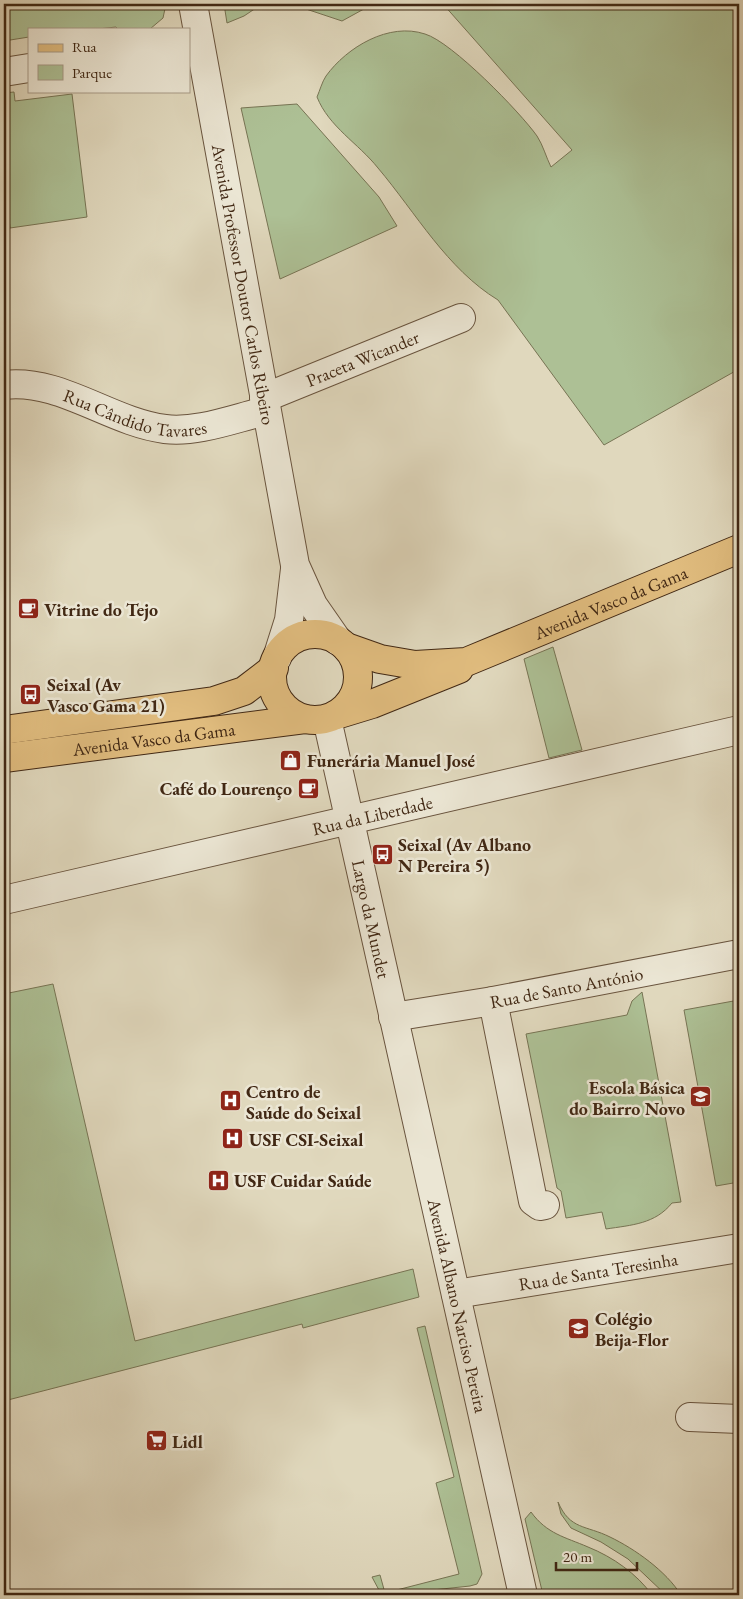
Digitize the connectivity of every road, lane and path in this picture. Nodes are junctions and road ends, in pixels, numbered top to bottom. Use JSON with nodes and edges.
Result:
{"nodes":[{"id":1,"x":193,"y":4,"type":"edge"},
{"id":2,"x":195,"y":48,"type":"edge"},
{"id":3,"x":28,"y":68,"type":"edge"},
{"id":4,"x":4,"y":72,"type":"edge"},
{"id":5,"x":462,"y":318,"type":"dead end"},
{"id":6,"x":4,"y":385,"type":"edge"},
{"id":7,"x":265,"y":404,"type":"junction"},
{"id":8,"x":739,"y":549,"type":"edge"},
{"id":9,"x":295,"y":565,"type":"junction"},
{"id":10,"x":342,"y":644,"type":"junction"},
{"id":11,"x":482,"y":657,"type":"junction"},
{"id":12,"x":275,"y":663,"type":"junction"},
{"id":13,"x":323,"y":718,"type":"junction"},
{"id":14,"x":4,"y":730,"type":"edge"},
{"id":15,"x":739,"y":730,"type":"edge"},
{"id":16,"x":4,"y":758,"type":"edge"},
{"id":17,"x":350,"y":821,"type":"junction"},
{"id":18,"x":4,"y":900,"type":"edge"},
{"id":19,"x":739,"y":954,"type":"edge"},
{"id":20,"x":493,"y":1001,"type":"junction"},
{"id":21,"x":393,"y":1017,"type":"junction"},
{"id":22,"x":545,"y":1205,"type":"dead end"},
{"id":23,"x":739,"y":1248,"type":"edge"},
{"id":24,"x":456,"y":1294,"type":"junction"},
{"id":25,"x":690,"y":1417,"type":"dead end"},
{"id":26,"x":739,"y":1419,"type":"edge"},
{"id":27,"x":523,"y":1595,"type":"edge"}],
"edges":[{"from":1,"to":2,"type":"street","name":"Avenida Professor Doutor Carlos Ribeiro"},
{"from":2,"to":7,"type":"street","name":"Avenida Professor Doutor Carlos Ribeiro"},
{"from":3,"to":4,"type":"street"},
{"from":5,"to":7,"type":"street","name":"Praceta Wicander"},
{"from":6,"to":7,"type":"street","name":"Rua Cândido Tavares"},
{"from":7,"to":9,"type":"street","name":"Avenida Professor Doutor Carlos Ribeiro"},
{"from":8,"to":11,"type":"main road","name":"Avenida Vasco da Gama"},
{"from":9,"to":10,"type":"street"},
{"from":9,"to":12,"type":"street"},
{"from":10,"to":11,"type":"main road","name":"Avenida Vasco da Gama"},
{"from":10,"to":12,"type":"main road"},
{"from":10,"to":13,"type":"main road"},
{"from":11,"to":13,"type":"main road","name":"Avenida Vasco da Gama"},
{"from":12,"to":13,"type":"main road"},
{"from":12,"to":14,"type":"main road","name":"Avenida Vasco da Gama"},
{"from":13,"to":16,"type":"main road","name":"Avenida Vasco da Gama"},
{"from":13,"to":17,"type":"street","name":"Largo da Mundet"},
{"from":15,"to":17,"type":"street","name":"Rua da Liberdade"},
{"from":17,"to":18,"type":"street","name":"Rua da Liberdade"},
{"from":17,"to":21,"type":"street","name":"Largo da Mundet"},
{"from":19,"to":20,"type":"street","name":"Rua de Santo António"},
{"from":20,"to":21,"type":"street","name":"Rua de Santo António"},
{"from":20,"to":22,"type":"street"},
{"from":21,"to":24,"type":"street","name":"Avenida Albano Narciso Pereira"},
{"from":23,"to":24,"type":"street","name":"Rua de Santa Teresinha"},
{"from":24,"to":27,"type":"street","name":"Avenida Albano Narciso Pereira"},
{"from":25,"to":26,"type":"street"}]}
